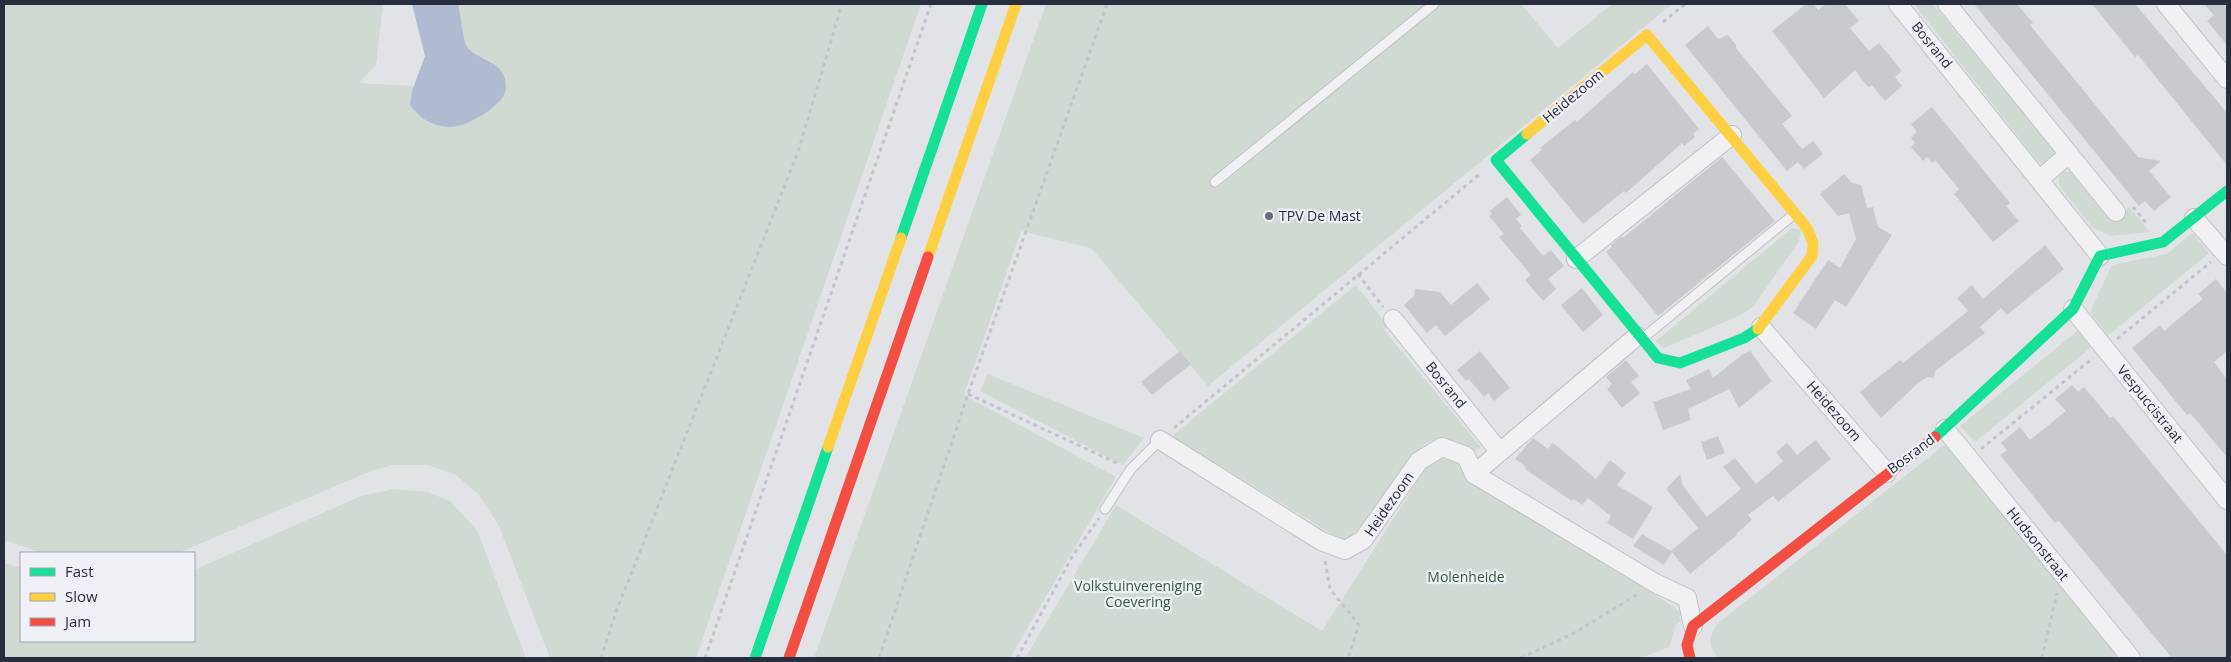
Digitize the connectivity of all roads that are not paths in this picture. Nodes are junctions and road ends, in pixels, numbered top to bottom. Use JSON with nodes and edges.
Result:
{"nodes":[{"id":1,"x":982,"y":4,"type":"edge"},
{"id":2,"x":1016,"y":4,"type":"edge"},
{"id":3,"x":1434,"y":4,"type":"edge"},
{"id":4,"x":1898,"y":4,"type":"edge"},
{"id":5,"x":1947,"y":4,"type":"edge"},
{"id":6,"x":2166,"y":4,"type":"edge"},
{"id":7,"x":2227,"y":79,"type":"edge"},
{"id":8,"x":1732,"y":135,"type":"junction"},
{"id":9,"x":2069,"y":154,"type":"junction"},
{"id":10,"x":2040,"y":179,"type":"junction"},
{"id":11,"x":1215,"y":182,"type":"dead end"},
{"id":12,"x":2227,"y":191,"type":"edge"},
{"id":13,"x":2116,"y":212,"type":"road end"},
{"id":14,"x":1795,"y":213,"type":"junction"},
{"id":15,"x":2194,"y":218,"type":"junction"},
{"id":16,"x":2100,"y":256,"type":"junction"},
{"id":17,"x":2227,"y":256,"type":"edge"},
{"id":18,"x":1576,"y":259,"type":"junction"},
{"id":19,"x":2073,"y":309,"type":"junction"},
{"id":20,"x":1393,"y":319,"type":"road end"},
{"id":21,"x":1761,"y":327,"type":"junction"},
{"id":22,"x":1639,"y":338,"type":"junction"},
{"id":23,"x":1945,"y":429,"type":"junction"},
{"id":24,"x":1160,"y":440,"type":"joint"},
{"id":25,"x":1499,"y":451,"type":"junction"},
{"id":26,"x":1887,"y":473,"type":"junction"},
{"id":27,"x":1474,"y":474,"type":"junction"},
{"id":28,"x":2227,"y":500,"type":"edge"},
{"id":29,"x":1105,"y":509,"type":"road end"},
{"id":30,"x":1693,"y":626,"type":"junction"},
{"id":31,"x":755,"y":658,"type":"edge"},
{"id":32,"x":789,"y":658,"type":"edge"},
{"id":33,"x":1690,"y":658,"type":"edge"},
{"id":34,"x":2131,"y":658,"type":"edge"}],
"edges":[{"from":1,"to":31,"type":"main road"},
{"from":2,"to":32,"type":"main road"},
{"from":3,"to":11,"type":"lane"},
{"from":4,"to":10,"type":"street","name":"Bosrand"},
{"from":5,"to":9,"type":"street"},
{"from":6,"to":7,"type":"street"},
{"from":8,"to":14,"type":"main road"},
{"from":8,"to":18,"type":"street"},
{"from":8,"to":18,"type":"main road","name":"Heidezoom"},
{"from":9,"to":10,"type":"street"},
{"from":9,"to":13,"type":"street"},
{"from":10,"to":16,"type":"street","name":"Bosrand"},
{"from":12,"to":15,"type":"main road"},
{"from":14,"to":21,"type":"main road"},
{"from":14,"to":22,"type":"lane"},
{"from":15,"to":16,"type":"main road"},
{"from":15,"to":17,"type":"street"},
{"from":16,"to":19,"type":"main road","name":"Bosrand"},
{"from":18,"to":22,"type":"main road"},
{"from":19,"to":23,"type":"main road","name":"Bosrand"},
{"from":19,"to":28,"type":"street","name":"Vespuccistraat"},
{"from":20,"to":25,"type":"street","name":"Bosrand"},
{"from":21,"to":22,"type":"main road"},
{"from":21,"to":26,"type":"street","name":"Heidezoom"},
{"from":22,"to":25,"type":"street"},
{"from":23,"to":26,"type":"main road","name":"Bosrand"},
{"from":23,"to":34,"type":"street","name":"Hudsonstraat"},
{"from":24,"to":27,"type":"street","name":"Heidezoom"},
{"from":24,"to":29,"type":"lane"},
{"from":25,"to":27,"type":"street"},
{"from":26,"to":30,"type":"main road","name":"Bosrand"},
{"from":27,"to":30,"type":"street"},
{"from":30,"to":33,"type":"main road"}]}
